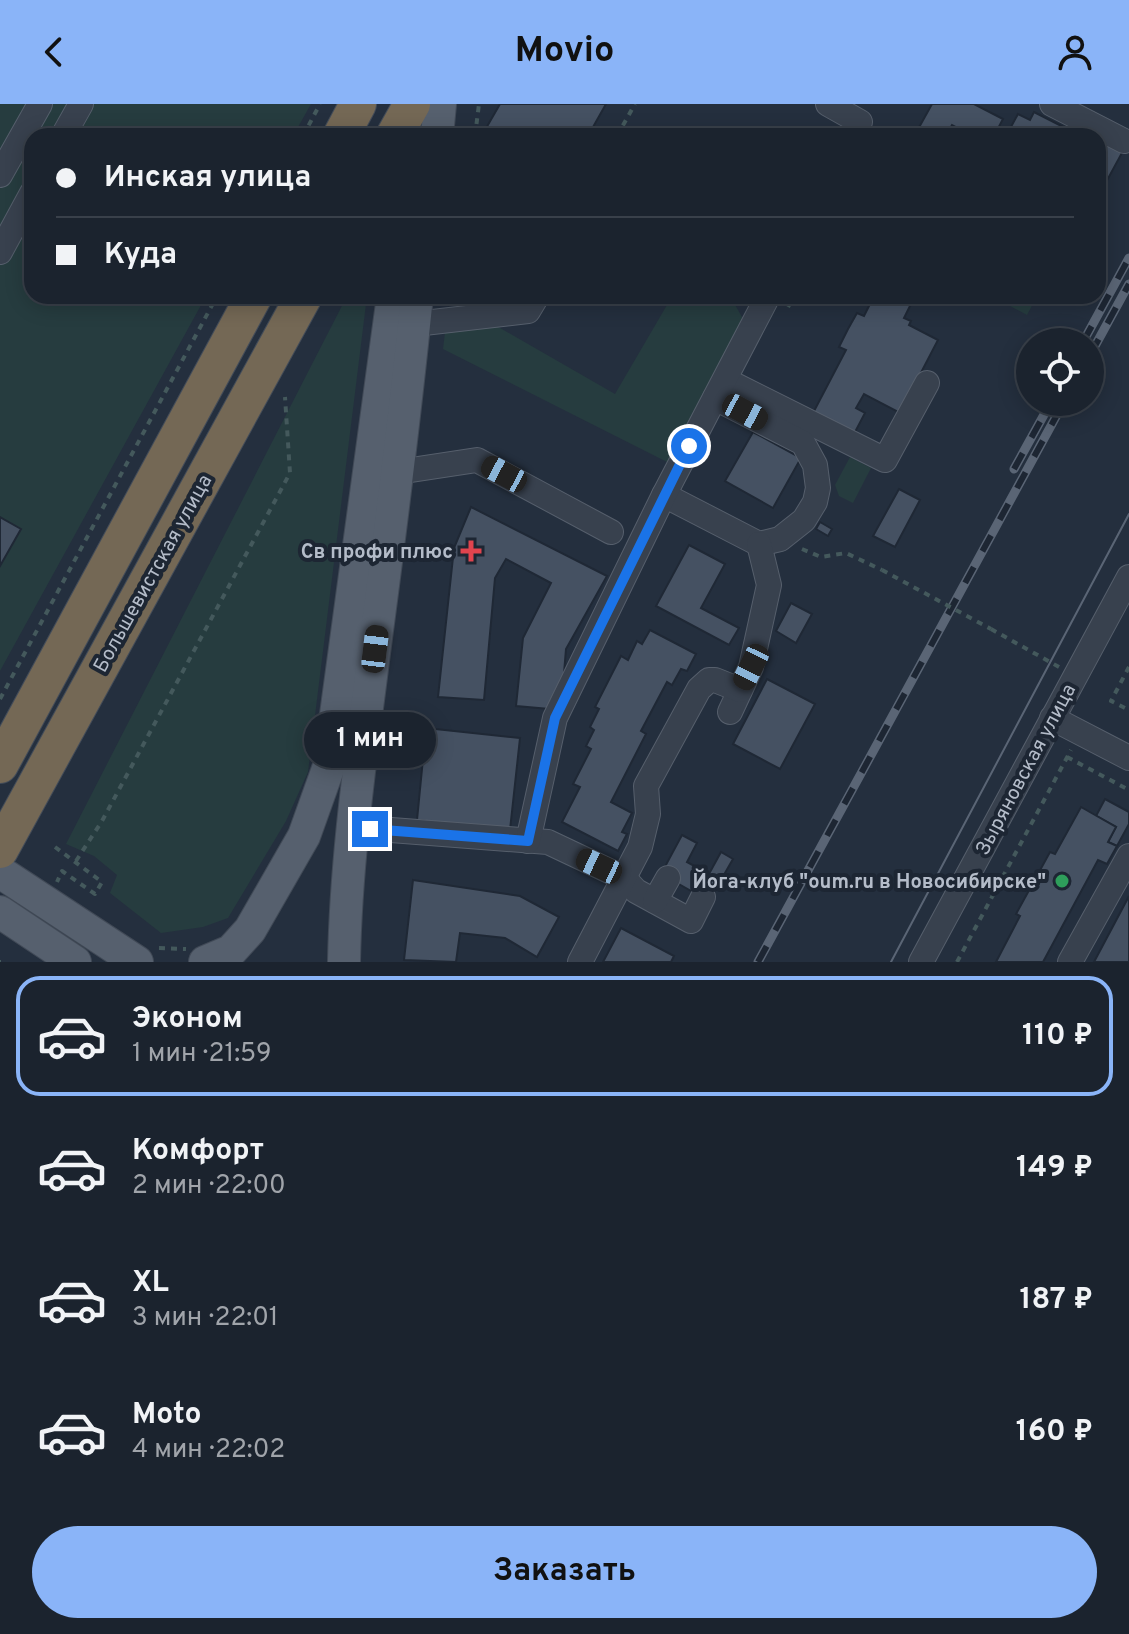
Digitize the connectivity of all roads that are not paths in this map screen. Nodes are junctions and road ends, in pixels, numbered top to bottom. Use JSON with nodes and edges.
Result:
{"nodes":[{"id":1,"x":40,"y":104,"type":"edge"},
{"id":2,"x":81,"y":104,"type":"edge"},
{"id":3,"x":358,"y":104,"type":"edge"},
{"id":4,"x":414,"y":104,"type":"edge"},
{"id":5,"x":828,"y":104,"type":"edge"},
{"id":6,"x":1052,"y":104,"type":"edge"},
{"id":7,"x":452,"y":107,"type":"edge"},
{"id":8,"x":861,"y":121,"type":"edge"},
{"id":9,"x":26,"y":128,"type":"edge"},
{"id":10,"x":68,"y":128,"type":"edge"},
{"id":11,"x":345,"y":128,"type":"edge"},
{"id":12,"x":399,"y":128,"type":"edge"},
{"id":13,"x":413,"y":128,"type":"edge"},
{"id":14,"x":441,"y":128,"type":"edge"},
{"id":15,"x":1099,"y":128,"type":"edge"},
{"id":16,"x":24,"y":132,"type":"edge"},
{"id":17,"x":1106,"y":132,"type":"edge"},
{"id":18,"x":1124,"y":141,"type":"dead end"},
{"id":19,"x":0,"y":175,"type":"edge"},
{"id":20,"x":24,"y":208,"type":"edge"},
{"id":21,"x":0,"y":252,"type":"edge"},
{"id":22,"x":250,"y":304,"type":"edge"},
{"id":23,"x":300,"y":304,"type":"edge"},
{"id":24,"x":392,"y":304,"type":"edge"},
{"id":25,"x":532,"y":304,"type":"edge"},
{"id":26,"x":759,"y":304,"type":"edge"},
{"id":27,"x":460,"y":307,"type":"edge"},
{"id":28,"x":416,"y":310,"type":"edge"},
{"id":29,"x":927,"y":383,"type":"dead end"},
{"id":30,"x":720,"y":389,"type":"junction"},
{"id":31,"x":398,"y":472,"type":"junction"},
{"id":32,"x":664,"y":495,"type":"junction"},
{"id":33,"x":611,"y":532,"type":"dead end"},
{"id":34,"x":769,"y":542,"type":"junction"},
{"id":35,"x":1129,"y":577,"type":"edge"},
{"id":36,"x":1052,"y":718,"type":"junction"},
{"id":37,"x":3,"y":756,"type":"edge"},
{"id":38,"x":1129,"y":758,"type":"edge"},
{"id":39,"x":352,"y":827,"type":"junction"},
{"id":40,"x":528,"y":841,"type":"junction"},
{"id":41,"x":0,"y":850,"type":"edge"},
{"id":42,"x":1129,"y":856,"type":"edge"},
{"id":43,"x":0,"y":872,"type":"edge"},
{"id":44,"x":624,"y":878,"type":"junction"},
{"id":45,"x":668,"y":878,"type":"dead end"},
{"id":46,"x":703,"y":897,"type":"dead end"},
{"id":47,"x":655,"y":901,"type":"junction"},
{"id":48,"x":0,"y":912,"type":"edge"},
{"id":49,"x":198,"y":955,"type":"edge"},
{"id":50,"x":142,"y":957,"type":"edge"},
{"id":51,"x":75,"y":962,"type":"edge"},
{"id":52,"x":344,"y":962,"type":"edge"},
{"id":53,"x":580,"y":962,"type":"edge"},
{"id":54,"x":921,"y":962,"type":"edge"},
{"id":55,"x":1070,"y":962,"type":"edge"}],
"edges":[{"from":1,"to":9,"type":"street"},
{"from":2,"to":10,"type":"street"},
{"from":3,"to":11,"type":"highway"},
{"from":4,"to":12,"type":"highway"},
{"from":4,"to":13,"type":"main road"},
{"from":5,"to":8,"type":"street"},
{"from":6,"to":15,"type":"street"},
{"from":7,"to":14,"type":"main road"},
{"from":16,"to":19,"type":"street"},
{"from":17,"to":18,"type":"street"},
{"from":20,"to":21,"type":"street"},
{"from":22,"to":37,"type":"highway","name":"Большевистская улица"},
{"from":23,"to":41,"type":"highway","name":"Большевистская улица"},
{"from":24,"to":49,"type":"main road"},
{"from":25,"to":27,"type":"street"},
{"from":26,"to":30,"type":"street"},
{"from":27,"to":28,"type":"street"},
{"from":28,"to":31,"type":"main road"},
{"from":29,"to":30,"type":"street"},
{"from":30,"to":32,"type":"street"},
{"from":30,"to":34,"type":"street"},
{"from":31,"to":33,"type":"street"},
{"from":31,"to":39,"type":"main road"},
{"from":32,"to":34,"type":"street"},
{"from":32,"to":40,"type":"street"},
{"from":34,"to":44,"type":"street"},
{"from":35,"to":36,"type":"street","name":"Зыряновская улица"},
{"from":36,"to":38,"type":"street"},
{"from":36,"to":54,"type":"street","name":"Зыряновская улица"},
{"from":39,"to":40,"type":"street"},
{"from":39,"to":52,"type":"main road"},
{"from":40,"to":44,"type":"street"},
{"from":42,"to":55,"type":"street"},
{"from":43,"to":50,"type":"main road"},
{"from":44,"to":47,"type":"street"},
{"from":44,"to":53,"type":"street"},
{"from":45,"to":47,"type":"street"},
{"from":46,"to":47,"type":"street"},
{"from":48,"to":51,"type":"main road"}]}
